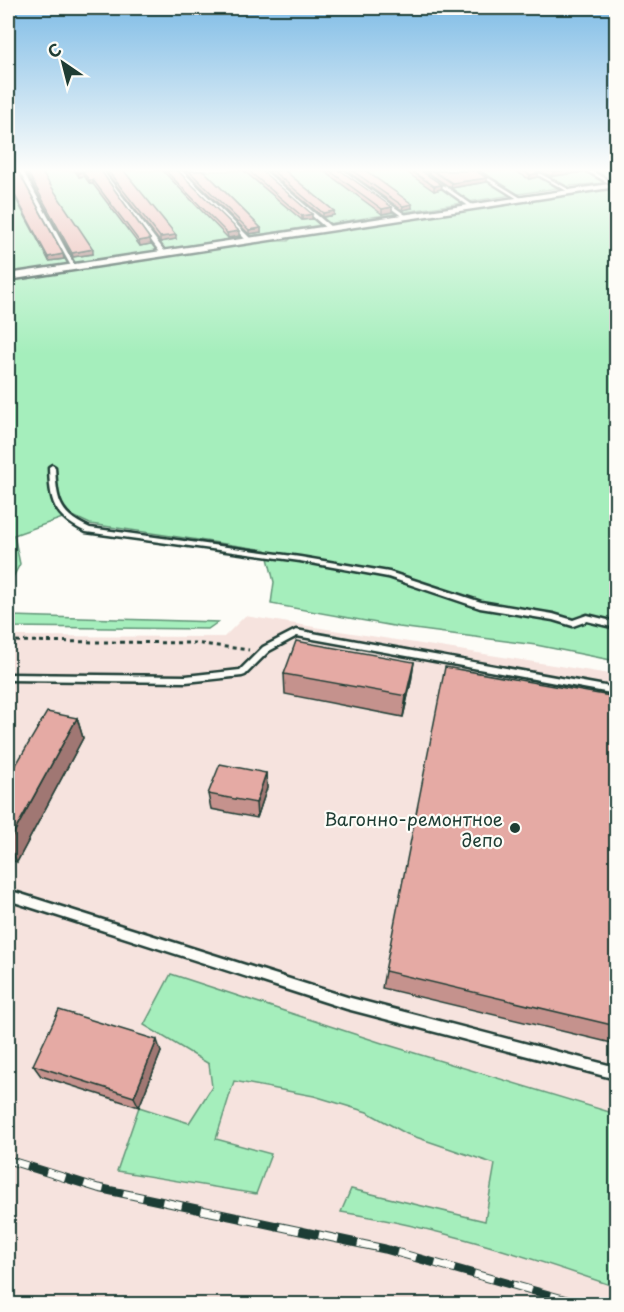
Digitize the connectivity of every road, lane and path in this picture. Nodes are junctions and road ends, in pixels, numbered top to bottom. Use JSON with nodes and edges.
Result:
{"nodes":[{"id":1,"x":54,"y":232,"type":"edge"},
{"id":2,"x":147,"y":232,"type":"edge"},
{"id":3,"x":241,"y":232,"type":"edge"},
{"id":4,"x":303,"y":232,"type":"edge"},
{"id":5,"x":250,"y":241,"type":"junction"},
{"id":6,"x":164,"y":254,"type":"junction"},
{"id":7,"x":74,"y":268,"type":"junction"},
{"id":8,"x":8,"y":277,"type":"edge"},
{"id":9,"x":52,"y":467,"type":"dead end"},
{"id":10,"x":616,"y":625,"type":"edge"},
{"id":11,"x":8,"y":641,"type":"edge"},
{"id":12,"x":262,"y":652,"type":"junction"},
{"id":13,"x":8,"y":676,"type":"edge"},
{"id":14,"x":616,"y":691,"type":"edge"},
{"id":15,"x":8,"y":895,"type":"edge"},
{"id":16,"x":616,"y":1073,"type":"edge"}],
"edges":[{"from":1,"to":7,"type":"lane"},
{"from":2,"to":6,"type":"lane"},
{"from":3,"to":5,"type":"lane"},
{"from":4,"to":5,"type":"street"},
{"from":5,"to":6,"type":"street"},
{"from":6,"to":7,"type":"street"},
{"from":7,"to":8,"type":"street"},
{"from":9,"to":10,"type":"lane"},
{"from":11,"to":12,"type":"path"},
{"from":12,"to":13,"type":"lane"},
{"from":12,"to":14,"type":"lane"},
{"from":15,"to":16,"type":"lane"}]}
